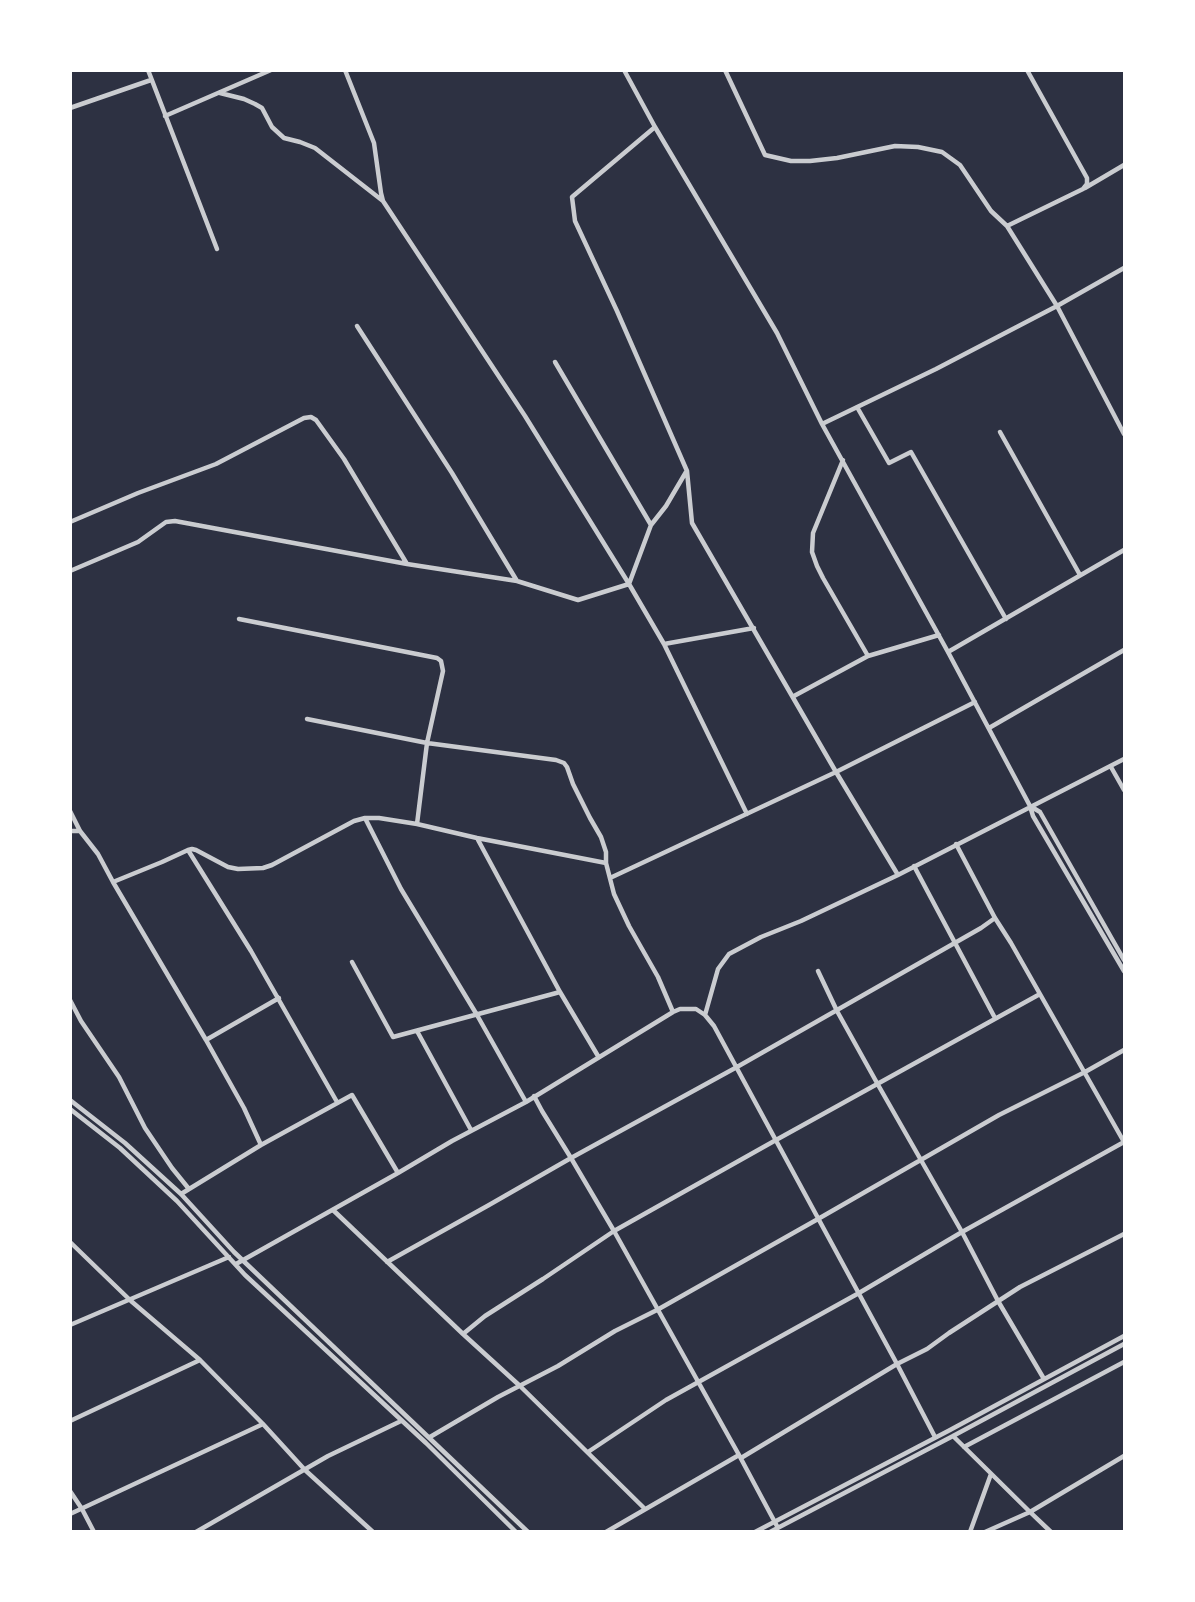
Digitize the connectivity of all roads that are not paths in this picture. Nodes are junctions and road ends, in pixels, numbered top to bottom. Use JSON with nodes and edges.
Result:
{"nodes":[{"id":1,"x":148,"y":70,"type":"edge"},
{"id":2,"x":271,"y":70,"type":"edge"},
{"id":3,"x":345,"y":70,"type":"edge"},
{"id":4,"x":624,"y":70,"type":"edge"},
{"id":5,"x":725,"y":70,"type":"edge"},
{"id":6,"x":1027,"y":70,"type":"edge"},
{"id":7,"x":151,"y":80,"type":"junction"},
{"id":8,"x":220,"y":93,"type":"junction"},
{"id":9,"x":70,"y":108,"type":"edge"},
{"id":10,"x":165,"y":116,"type":"junction"},
{"id":11,"x":655,"y":127,"type":"junction"},
{"id":12,"x":1125,"y":165,"type":"edge"},
{"id":13,"x":1083,"y":189,"type":"junction"},
{"id":14,"x":383,"y":201,"type":"junction"},
{"id":15,"x":1007,"y":226,"type":"junction"},
{"id":16,"x":217,"y":249,"type":"dead end"},
{"id":17,"x":1125,"y":268,"type":"edge"},
{"id":18,"x":1057,"y":306,"type":"junction"},
{"id":19,"x":357,"y":326,"type":"dead end"},
{"id":20,"x":555,"y":362,"type":"dead end"},
{"id":21,"x":856,"y":407,"type":"junction"},
{"id":22,"x":822,"y":424,"type":"junction"},
{"id":23,"x":1000,"y":432,"type":"dead end"},
{"id":24,"x":1125,"y":434,"type":"edge"},
{"id":25,"x":843,"y":460,"type":"junction"},
{"id":26,"x":687,"y":471,"type":"junction"},
{"id":27,"x":70,"y":522,"type":"edge"},
{"id":28,"x":651,"y":525,"type":"junction"},
{"id":29,"x":1125,"y":550,"type":"edge"},
{"id":30,"x":407,"y":564,"type":"junction"},
{"id":31,"x":70,"y":571,"type":"edge"},
{"id":32,"x":1080,"y":575,"type":"junction"},
{"id":33,"x":517,"y":581,"type":"junction"},
{"id":34,"x":629,"y":584,"type":"junction"},
{"id":35,"x":1006,"y":618,"type":"junction"},
{"id":36,"x":239,"y":620,"type":"dead end"},
{"id":37,"x":754,"y":628,"type":"junction"},
{"id":38,"x":939,"y":635,"type":"junction"},
{"id":39,"x":664,"y":644,"type":"junction"},
{"id":40,"x":1125,"y":650,"type":"edge"},
{"id":41,"x":948,"y":652,"type":"junction"},
{"id":42,"x":868,"y":656,"type":"junction"},
{"id":43,"x":794,"y":696,"type":"junction"},
{"id":44,"x":975,"y":702,"type":"junction"},
{"id":45,"x":307,"y":719,"type":"dead end"},
{"id":46,"x":989,"y":728,"type":"junction"},
{"id":47,"x":427,"y":743,"type":"junction"},
{"id":48,"x":1125,"y":759,"type":"edge"},
{"id":49,"x":1111,"y":767,"type":"junction"},
{"id":50,"x":836,"y":772,"type":"junction"},
{"id":51,"x":1125,"y":790,"type":"edge"},
{"id":52,"x":1030,"y":806,"type":"junction"},
{"id":53,"x":70,"y":811,"type":"edge"},
{"id":54,"x":747,"y":813,"type":"junction"},
{"id":55,"x":365,"y":818,"type":"junction"},
{"id":56,"x":417,"y":824,"type":"junction"},
{"id":57,"x":70,"y":831,"type":"edge"},
{"id":58,"x":80,"y":831,"type":"junction"},
{"id":59,"x":477,"y":838,"type":"junction"},
{"id":60,"x":956,"y":844,"type":"junction"},
{"id":61,"x":188,"y":850,"type":"junction"},
{"id":62,"x":606,"y":863,"type":"junction"},
{"id":63,"x":914,"y":866,"type":"junction"},
{"id":64,"x":898,"y":875,"type":"junction"},
{"id":65,"x":610,"y":878,"type":"junction"},
{"id":66,"x":113,"y":882,"type":"junction"},
{"id":67,"x":994,"y":918,"type":"junction"},
{"id":68,"x":954,"y":943,"type":"junction"},
{"id":69,"x":1123,"y":951,"type":"edge"},
{"id":70,"x":1125,"y":960,"type":"edge"},
{"id":71,"x":352,"y":962,"type":"dead end"},
{"id":72,"x":818,"y":971,"type":"dead end"},
{"id":73,"x":1125,"y":971,"type":"edge"},
{"id":74,"x":560,"y":992,"type":"junction"},
{"id":75,"x":1040,"y":994,"type":"junction"},
{"id":76,"x":279,"y":998,"type":"junction"},
{"id":77,"x":70,"y":1000,"type":"edge"},
{"id":78,"x":673,"y":1011,"type":"junction"},
{"id":79,"x":837,"y":1011,"type":"junction"},
{"id":80,"x":477,"y":1015,"type":"junction"},
{"id":81,"x":705,"y":1015,"type":"junction"},
{"id":82,"x":995,"y":1018,"type":"junction"},
{"id":83,"x":417,"y":1030,"type":"junction"},
{"id":84,"x":206,"y":1040,"type":"junction"},
{"id":85,"x":1125,"y":1050,"type":"edge"},
{"id":86,"x":598,"y":1056,"type":"junction"},
{"id":87,"x":737,"y":1067,"type":"junction"},
{"id":88,"x":1085,"y":1072,"type":"junction"},
{"id":89,"x":877,"y":1083,"type":"junction"},
{"id":90,"x":534,"y":1096,"type":"junction"},
{"id":91,"x":70,"y":1100,"type":"edge"},
{"id":92,"x":337,"y":1102,"type":"junction"},
{"id":93,"x":526,"y":1102,"type":"junction"},
{"id":94,"x":70,"y":1109,"type":"edge"},
{"id":95,"x":471,"y":1130,"type":"junction"},
{"id":96,"x":776,"y":1140,"type":"junction"},
{"id":97,"x":261,"y":1145,"type":"junction"},
{"id":98,"x":571,"y":1158,"type":"junction"},
{"id":99,"x":922,"y":1160,"type":"junction"},
{"id":100,"x":398,"y":1173,"type":"junction"},
{"id":101,"x":189,"y":1189,"type":"junction"},
{"id":102,"x":181,"y":1194,"type":"junction"},
{"id":103,"x":333,"y":1210,"type":"junction"},
{"id":104,"x":818,"y":1219,"type":"junction"},
{"id":105,"x":614,"y":1231,"type":"junction"},
{"id":106,"x":962,"y":1232,"type":"junction"},
{"id":107,"x":1125,"y":1234,"type":"edge"},
{"id":108,"x":70,"y":1242,"type":"edge"},
{"id":109,"x":229,"y":1257,"type":"junction"},
{"id":110,"x":242,"y":1260,"type":"junction"},
{"id":111,"x":387,"y":1262,"type":"junction"},
{"id":112,"x":236,"y":1264,"type":"junction"},
{"id":113,"x":859,"y":1293,"type":"junction"},
{"id":114,"x":131,"y":1300,"type":"junction"},
{"id":115,"x":998,"y":1301,"type":"junction"},
{"id":116,"x":657,"y":1310,"type":"junction"},
{"id":117,"x":70,"y":1325,"type":"edge"},
{"id":118,"x":463,"y":1334,"type":"junction"},
{"id":119,"x":1125,"y":1336,"type":"edge"},
{"id":120,"x":1125,"y":1344,"type":"edge"},
{"id":121,"x":200,"y":1360,"type":"junction"},
{"id":122,"x":1125,"y":1362,"type":"edge"},
{"id":123,"x":897,"y":1364,"type":"junction"},
{"id":124,"x":1044,"y":1379,"type":"junction"},
{"id":125,"x":699,"y":1382,"type":"junction"},
{"id":126,"x":520,"y":1386,"type":"junction"},
{"id":127,"x":70,"y":1421,"type":"edge"},
{"id":128,"x":401,"y":1421,"type":"junction"},
{"id":129,"x":263,"y":1424,"type":"junction"},
{"id":130,"x":953,"y":1436,"type":"junction"},
{"id":131,"x":430,"y":1437,"type":"junction"},
{"id":132,"x":935,"y":1437,"type":"junction"},
{"id":133,"x":964,"y":1447,"type":"junction"},
{"id":134,"x":588,"y":1452,"type":"junction"},
{"id":135,"x":740,"y":1456,"type":"junction"},
{"id":136,"x":1125,"y":1456,"type":"edge"},
{"id":137,"x":305,"y":1470,"type":"junction"},
{"id":138,"x":991,"y":1474,"type":"junction"},
{"id":139,"x":70,"y":1491,"type":"edge"},
{"id":140,"x":644,"y":1508,"type":"junction"},
{"id":141,"x":82,"y":1509,"type":"junction"},
{"id":142,"x":1030,"y":1512,"type":"junction"},
{"id":143,"x":70,"y":1514,"type":"edge"},
{"id":144,"x":774,"y":1522,"type":"junction"},
{"id":145,"x":778,"y":1528,"type":"junction"},
{"id":146,"x":94,"y":1532,"type":"edge"},
{"id":147,"x":196,"y":1532,"type":"edge"},
{"id":148,"x":373,"y":1532,"type":"edge"},
{"id":149,"x":516,"y":1532,"type":"edge"},
{"id":150,"x":528,"y":1532,"type":"edge"},
{"id":151,"x":606,"y":1532,"type":"edge"},
{"id":152,"x":755,"y":1532,"type":"edge"},
{"id":153,"x":770,"y":1532,"type":"edge"},
{"id":154,"x":970,"y":1532,"type":"edge"},
{"id":155,"x":985,"y":1532,"type":"edge"},
{"id":156,"x":1051,"y":1532,"type":"edge"}],
"edges":[{"from":1,"to":7,"type":"street"},
{"from":2,"to":8,"type":"street"},
{"from":3,"to":14,"type":"street"},
{"from":4,"to":11,"type":"street"},
{"from":5,"to":15,"type":"street"},
{"from":6,"to":13,"type":"street"},
{"from":7,"to":9,"type":"street"},
{"from":7,"to":10,"type":"street"},
{"from":8,"to":10,"type":"street"},
{"from":8,"to":14,"type":"street"},
{"from":10,"to":16,"type":"street"},
{"from":11,"to":22,"type":"street"},
{"from":11,"to":26,"type":"street"},
{"from":12,"to":13,"type":"street"},
{"from":13,"to":15,"type":"street"},
{"from":14,"to":34,"type":"street"},
{"from":15,"to":18,"type":"street"},
{"from":17,"to":18,"type":"street"},
{"from":18,"to":21,"type":"street"},
{"from":18,"to":24,"type":"street"},
{"from":19,"to":33,"type":"street"},
{"from":20,"to":28,"type":"street"},
{"from":21,"to":22,"type":"street"},
{"from":21,"to":35,"type":"street"},
{"from":22,"to":25,"type":"street"},
{"from":23,"to":32,"type":"street"},
{"from":25,"to":38,"type":"street"},
{"from":25,"to":42,"type":"street"},
{"from":26,"to":28,"type":"street"},
{"from":26,"to":37,"type":"street"},
{"from":27,"to":30,"type":"street"},
{"from":28,"to":34,"type":"street"},
{"from":29,"to":32,"type":"street"},
{"from":30,"to":31,"type":"street"},
{"from":30,"to":33,"type":"street"},
{"from":32,"to":35,"type":"street"},
{"from":33,"to":34,"type":"street"},
{"from":34,"to":39,"type":"street"},
{"from":35,"to":41,"type":"street"},
{"from":36,"to":47,"type":"street"},
{"from":37,"to":39,"type":"street"},
{"from":37,"to":43,"type":"street"},
{"from":38,"to":41,"type":"street"},
{"from":38,"to":42,"type":"street"},
{"from":39,"to":54,"type":"street"},
{"from":40,"to":46,"type":"street"},
{"from":41,"to":44,"type":"street"},
{"from":42,"to":43,"type":"street"},
{"from":43,"to":50,"type":"street"},
{"from":44,"to":46,"type":"street"},
{"from":44,"to":50,"type":"street"},
{"from":45,"to":47,"type":"street"},
{"from":46,"to":52,"type":"street"},
{"from":47,"to":56,"type":"street"},
{"from":47,"to":62,"type":"street"},
{"from":48,"to":49,"type":"street"},
{"from":49,"to":51,"type":"street"},
{"from":49,"to":52,"type":"street"},
{"from":50,"to":54,"type":"street"},
{"from":50,"to":64,"type":"street"},
{"from":52,"to":60,"type":"street"},
{"from":52,"to":69,"type":"street"},
{"from":52,"to":73,"type":"street"},
{"from":53,"to":58,"type":"street"},
{"from":54,"to":65,"type":"street"},
{"from":55,"to":56,"type":"street"},
{"from":55,"to":61,"type":"street"},
{"from":55,"to":80,"type":"street"},
{"from":56,"to":59,"type":"street"},
{"from":57,"to":58,"type":"street"},
{"from":58,"to":66,"type":"street"},
{"from":59,"to":62,"type":"street"},
{"from":59,"to":74,"type":"street"},
{"from":60,"to":63,"type":"street"},
{"from":60,"to":67,"type":"street"},
{"from":61,"to":66,"type":"street"},
{"from":61,"to":76,"type":"street"},
{"from":62,"to":65,"type":"street"},
{"from":63,"to":64,"type":"street"},
{"from":63,"to":68,"type":"street"},
{"from":64,"to":81,"type":"street"},
{"from":65,"to":78,"type":"street"},
{"from":66,"to":84,"type":"street"},
{"from":67,"to":68,"type":"street"},
{"from":67,"to":75,"type":"street"},
{"from":68,"to":79,"type":"street"},
{"from":68,"to":82,"type":"street"},
{"from":69,"to":70,"type":"street"},
{"from":71,"to":83,"type":"street"},
{"from":72,"to":79,"type":"street"},
{"from":74,"to":80,"type":"street"},
{"from":74,"to":86,"type":"street"},
{"from":75,"to":82,"type":"street"},
{"from":75,"to":88,"type":"street"},
{"from":76,"to":84,"type":"street"},
{"from":76,"to":92,"type":"street"},
{"from":77,"to":101,"type":"street"},
{"from":78,"to":81,"type":"street"},
{"from":78,"to":86,"type":"street"},
{"from":79,"to":87,"type":"street"},
{"from":79,"to":89,"type":"street"},
{"from":80,"to":83,"type":"street"},
{"from":80,"to":93,"type":"street"},
{"from":81,"to":87,"type":"street"},
{"from":82,"to":89,"type":"street"},
{"from":83,"to":95,"type":"street"},
{"from":84,"to":97,"type":"street"},
{"from":85,"to":88,"type":"street"},
{"from":86,"to":90,"type":"street"},
{"from":87,"to":96,"type":"street"},
{"from":87,"to":98,"type":"street"},
{"from":88,"to":99,"type":"street"},
{"from":88,"to":106,"type":"street"},
{"from":89,"to":96,"type":"street"},
{"from":89,"to":99,"type":"street"},
{"from":90,"to":93,"type":"street"},
{"from":90,"to":98,"type":"street"},
{"from":91,"to":102,"type":"street"},
{"from":92,"to":97,"type":"street"},
{"from":92,"to":100,"type":"street"},
{"from":93,"to":95,"type":"street"},
{"from":94,"to":109,"type":"street"},
{"from":95,"to":100,"type":"street"},
{"from":96,"to":104,"type":"street"},
{"from":96,"to":105,"type":"street"},
{"from":97,"to":101,"type":"street"},
{"from":98,"to":105,"type":"street"},
{"from":98,"to":111,"type":"street"},
{"from":99,"to":104,"type":"street"},
{"from":99,"to":106,"type":"street"},
{"from":100,"to":103,"type":"street"},
{"from":101,"to":102,"type":"street"},
{"from":102,"to":110,"type":"street"},
{"from":103,"to":110,"type":"street"},
{"from":103,"to":111,"type":"street"},
{"from":104,"to":113,"type":"street"},
{"from":104,"to":116,"type":"street"},
{"from":105,"to":116,"type":"street"},
{"from":105,"to":118,"type":"street"},
{"from":106,"to":113,"type":"street"},
{"from":106,"to":115,"type":"street"},
{"from":107,"to":115,"type":"street"},
{"from":108,"to":114,"type":"street"},
{"from":109,"to":112,"type":"street"},
{"from":109,"to":114,"type":"street"},
{"from":110,"to":112,"type":"street"},
{"from":110,"to":131,"type":"street"},
{"from":111,"to":118,"type":"street"},
{"from":112,"to":128,"type":"street"},
{"from":113,"to":123,"type":"street"},
{"from":113,"to":125,"type":"street"},
{"from":114,"to":117,"type":"street"},
{"from":114,"to":121,"type":"street"},
{"from":115,"to":123,"type":"street"},
{"from":115,"to":124,"type":"street"},
{"from":116,"to":125,"type":"street"},
{"from":116,"to":126,"type":"street"},
{"from":118,"to":126,"type":"street"},
{"from":119,"to":124,"type":"street"},
{"from":120,"to":130,"type":"street"},
{"from":121,"to":127,"type":"street"},
{"from":121,"to":129,"type":"street"},
{"from":122,"to":133,"type":"street"},
{"from":123,"to":132,"type":"street"},
{"from":123,"to":135,"type":"street"},
{"from":124,"to":132,"type":"street"},
{"from":125,"to":134,"type":"street"},
{"from":125,"to":135,"type":"street"},
{"from":126,"to":131,"type":"street"},
{"from":126,"to":134,"type":"street"},
{"from":128,"to":137,"type":"street"},
{"from":128,"to":149,"type":"street"},
{"from":129,"to":137,"type":"street"},
{"from":129,"to":141,"type":"street"},
{"from":130,"to":133,"type":"street"},
{"from":130,"to":145,"type":"street"},
{"from":131,"to":150,"type":"street"},
{"from":132,"to":144,"type":"street"},
{"from":133,"to":138,"type":"street"},
{"from":134,"to":140,"type":"street"},
{"from":135,"to":140,"type":"street"},
{"from":135,"to":144,"type":"street"},
{"from":136,"to":142,"type":"street"},
{"from":137,"to":147,"type":"street"},
{"from":137,"to":148,"type":"street"},
{"from":138,"to":142,"type":"street"},
{"from":138,"to":154,"type":"street"},
{"from":139,"to":141,"type":"street"},
{"from":140,"to":151,"type":"street"},
{"from":141,"to":143,"type":"street"},
{"from":141,"to":146,"type":"street"},
{"from":142,"to":155,"type":"street"},
{"from":142,"to":156,"type":"street"},
{"from":144,"to":145,"type":"street"},
{"from":144,"to":152,"type":"street"},
{"from":145,"to":153,"type":"street"}]}
